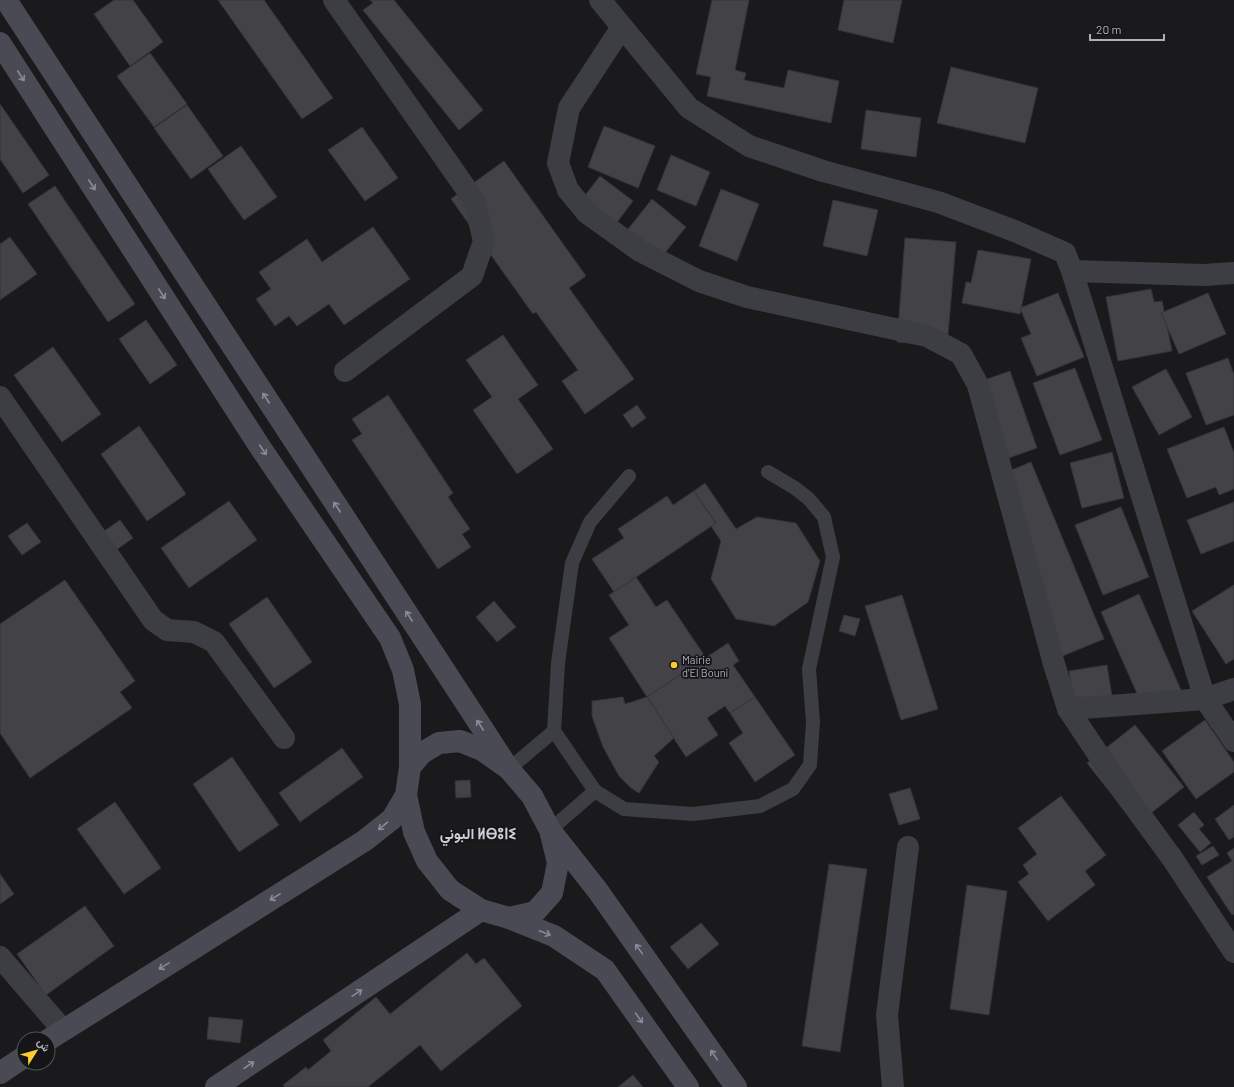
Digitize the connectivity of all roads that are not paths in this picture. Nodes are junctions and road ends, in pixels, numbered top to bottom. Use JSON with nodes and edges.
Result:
{"nodes":[{"id":1,"x":6,"y":0,"type":"edge"},
{"id":2,"x":334,"y":0,"type":"edge"},
{"id":3,"x":600,"y":0,"type":"edge"},
{"id":4,"x":622,"y":27,"type":"junction"},
{"id":5,"x":0,"y":43,"type":"edge"},
{"id":6,"x":1072,"y":271,"type":"junction"},
{"id":7,"x":1234,"y":273,"type":"edge"},
{"id":8,"x":345,"y":371,"type":"dead end"},
{"id":9,"x":0,"y":397,"type":"edge"},
{"id":10,"x":768,"y":472,"type":"dead end"},
{"id":11,"x":629,"y":476,"type":"dead end"},
{"id":12,"x":1234,"y":689,"type":"edge"},
{"id":13,"x":1205,"y":699,"type":"junction"},
{"id":14,"x":1068,"y":709,"type":"junction"},
{"id":15,"x":554,"y":731,"type":"junction"},
{"id":16,"x":284,"y":738,"type":"dead end"},
{"id":17,"x":1234,"y":741,"type":"edge"},
{"id":18,"x":410,"y":766,"type":"junction"},
{"id":19,"x":509,"y":769,"type":"junction"},
{"id":20,"x":595,"y":791,"type":"junction"},
{"id":21,"x":406,"y":795,"type":"junction"},
{"id":22,"x":550,"y":830,"type":"junction"},
{"id":23,"x":908,"y":848,"type":"dead end"},
{"id":24,"x":481,"y":910,"type":"junction"},
{"id":25,"x":509,"y":918,"type":"junction"},
{"id":26,"x":1234,"y":952,"type":"edge"},
{"id":27,"x":0,"y":957,"type":"edge"},
{"id":28,"x":52,"y":1031,"type":"edge"},
{"id":29,"x":56,"y":1034,"type":"edge"},
{"id":30,"x":16,"y":1062,"type":"edge"},
{"id":31,"x":0,"y":1073,"type":"edge"},
{"id":32,"x":216,"y":1087,"type":"edge"},
{"id":33,"x":688,"y":1087,"type":"edge"},
{"id":34,"x":736,"y":1087,"type":"edge"},
{"id":35,"x":893,"y":1087,"type":"edge"}],
"edges":[{"from":19,"to":1,"type":"main road","one_way":true},
{"from":2,"to":8,"type":"street"},
{"from":3,"to":4,"type":"street"},
{"from":4,"to":6,"type":"street"},
{"from":4,"to":14,"type":"street"},
{"from":5,"to":18,"type":"main road","one_way":true},
{"from":6,"to":7,"type":"street"},
{"from":6,"to":13,"type":"street"},
{"from":9,"to":16,"type":"street"},
{"from":10,"to":20,"type":"lane"},
{"from":11,"to":15,"type":"lane"},
{"from":12,"to":13,"type":"street"},
{"from":13,"to":14,"type":"street"},
{"from":13,"to":17,"type":"street"},
{"from":14,"to":26,"type":"street"},
{"from":15,"to":19,"type":"lane"},
{"from":15,"to":20,"type":"lane"},
{"from":18,"to":19,"type":"main road"},
{"from":18,"to":21,"type":"main road"},
{"from":19,"to":22,"type":"main road"},
{"from":20,"to":22,"type":"lane"},
{"from":21,"to":24,"type":"main road"},
{"from":21,"to":29,"type":"main road","one_way":true},
{"from":22,"to":25,"type":"main road"},
{"from":34,"to":22,"type":"main road","one_way":true},
{"from":23,"to":35,"type":"street"},
{"from":24,"to":25,"type":"main road"},
{"from":32,"to":24,"type":"main road","one_way":true},
{"from":25,"to":33,"type":"main road","one_way":true},
{"from":27,"to":28,"type":"street"},
{"from":30,"to":31,"type":"main road"}]}
